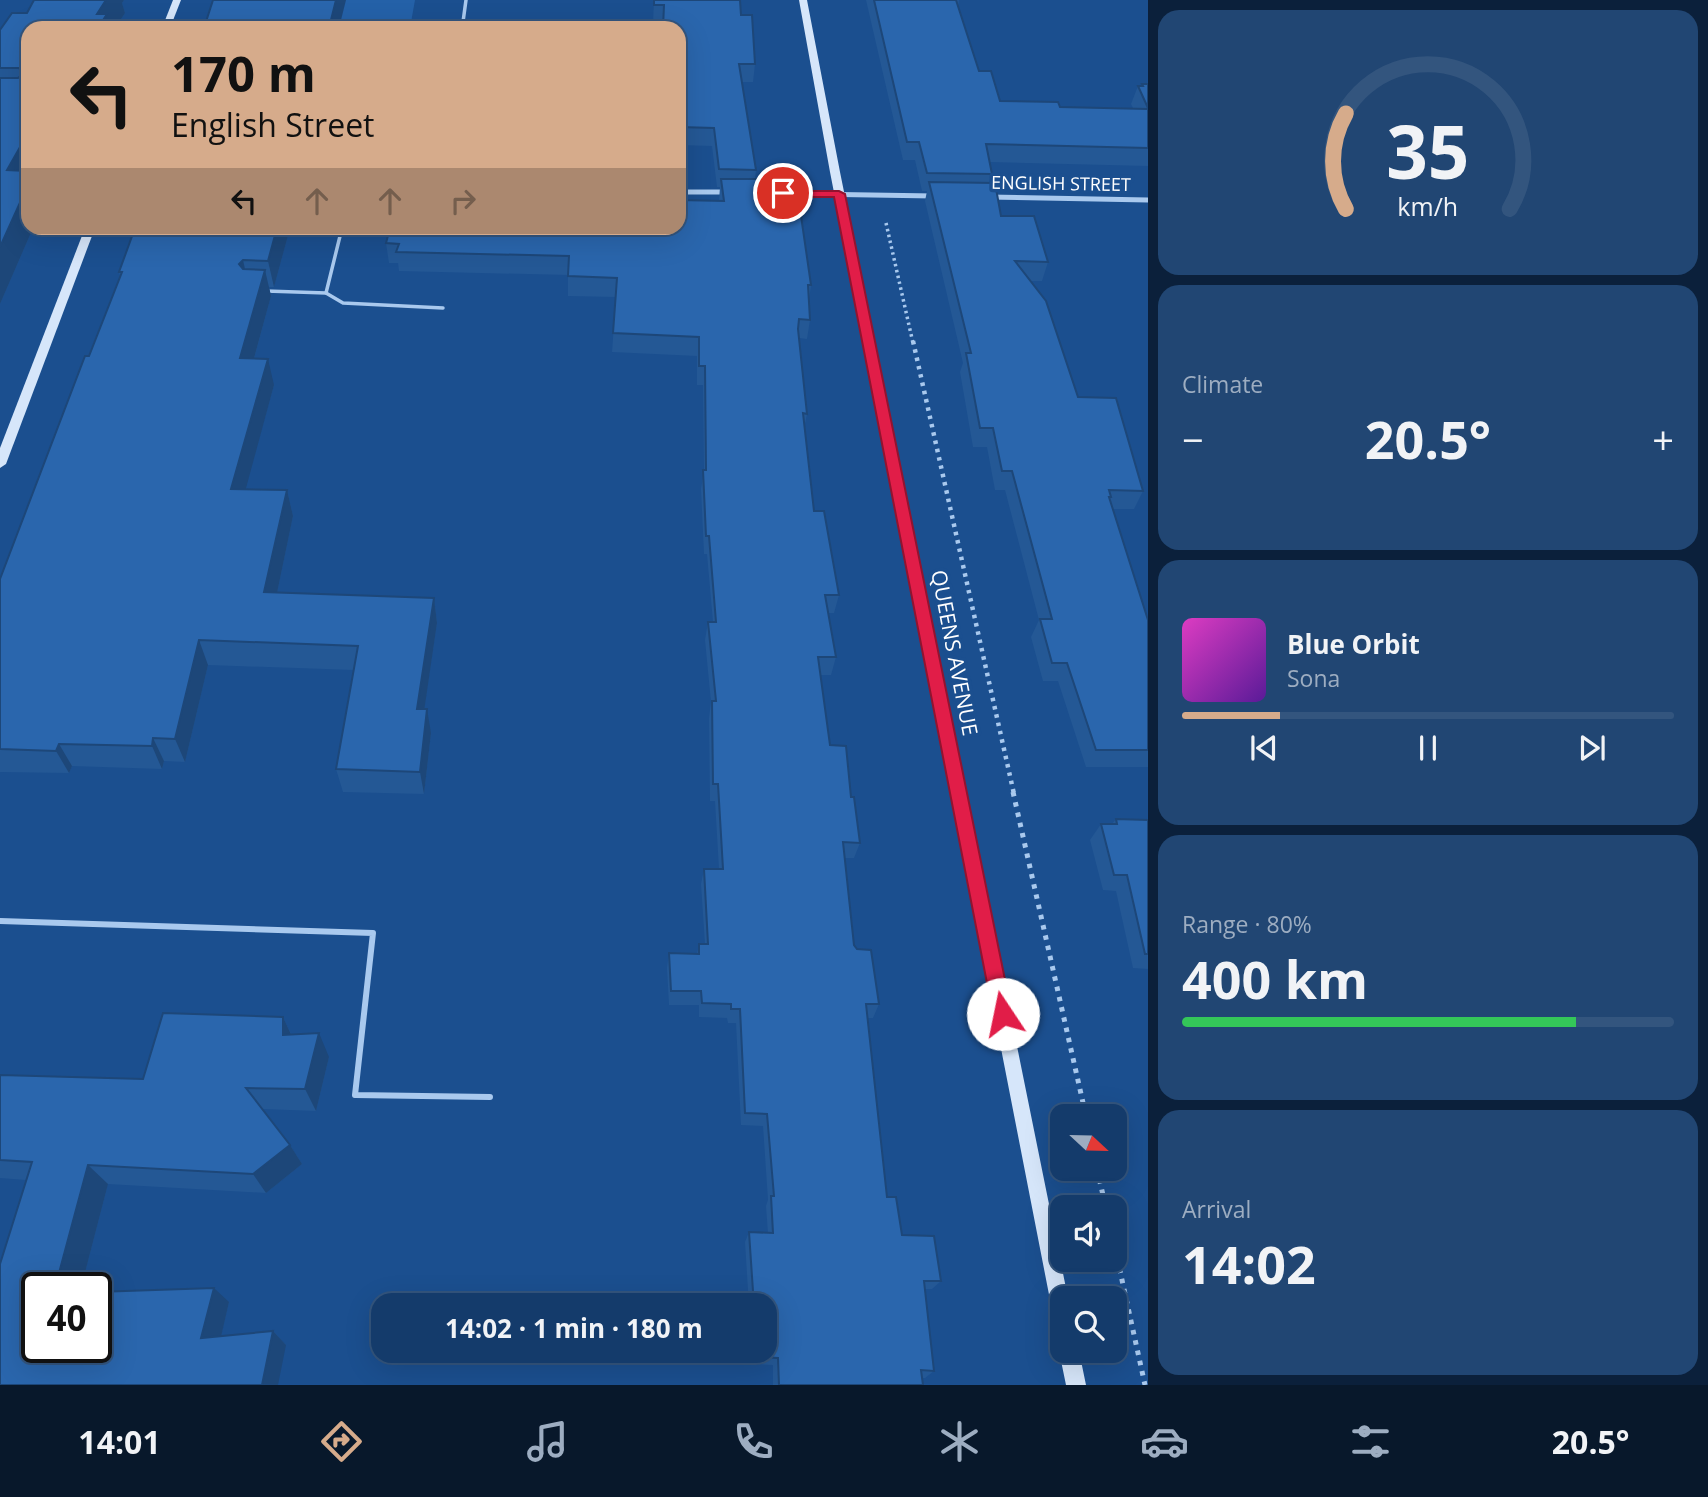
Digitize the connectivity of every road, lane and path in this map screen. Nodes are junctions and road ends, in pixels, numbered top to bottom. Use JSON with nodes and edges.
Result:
{"nodes":[{"id":1,"x":177,"y":0,"type":"edge"},
{"id":2,"x":466,"y":0,"type":"edge"},
{"id":3,"x":803,"y":0,"type":"edge"},
{"id":4,"x":169,"y":21,"type":"edge"},
{"id":5,"x":463,"y":21,"type":"edge"},
{"id":6,"x":686,"y":192,"type":"edge"},
{"id":7,"x":731,"y":192,"type":"edge"},
{"id":8,"x":744,"y":193,"type":"edge"},
{"id":9,"x":839,"y":194,"type":"junction"},
{"id":10,"x":946,"y":196,"type":"edge"},
{"id":11,"x":986,"y":197,"type":"edge"},
{"id":12,"x":1148,"y":200,"type":"edge"},
{"id":13,"x":884,"y":214,"type":"dead end"},
{"id":14,"x":87,"y":235,"type":"edge"},
{"id":15,"x":340,"y":235,"type":"edge"},
{"id":16,"x":263,"y":291,"type":"edge"},
{"id":17,"x":326,"y":293,"type":"junction"},
{"id":18,"x":443,"y":308,"type":"dead end"},
{"id":19,"x":0,"y":464,"type":"edge"},
{"id":20,"x":0,"y":920,"type":"edge"},
{"id":21,"x":491,"y":1097,"type":"dead end"},
{"id":22,"x":1083,"y":1104,"type":"edge"},
{"id":23,"x":1120,"y":1272,"type":"edge"},
{"id":24,"x":1056,"y":1286,"type":"edge"},
{"id":25,"x":1071,"y":1363,"type":"edge"},
{"id":26,"x":1076,"y":1385,"type":"edge"},
{"id":27,"x":1145,"y":1385,"type":"edge"}],
"edges":[{"from":1,"to":4,"type":"street"},
{"from":2,"to":5,"type":"lane"},
{"from":3,"to":9,"type":"street","name":"QUEENS AVENUE"},
{"from":6,"to":7,"type":"street"},
{"from":8,"to":9,"type":"street"},
{"from":9,"to":10,"type":"street"},
{"from":9,"to":24,"type":"street","name":"QUEENS AVENUE"},
{"from":11,"to":12,"type":"street","name":"ENGLISH STREET"},
{"from":13,"to":22,"type":"path"},
{"from":14,"to":19,"type":"street"},
{"from":15,"to":17,"type":"lane"},
{"from":16,"to":17,"type":"lane"},
{"from":17,"to":18,"type":"lane"},
{"from":20,"to":21,"type":"lane"},
{"from":23,"to":27,"type":"path"},
{"from":25,"to":26,"type":"street"}]}
